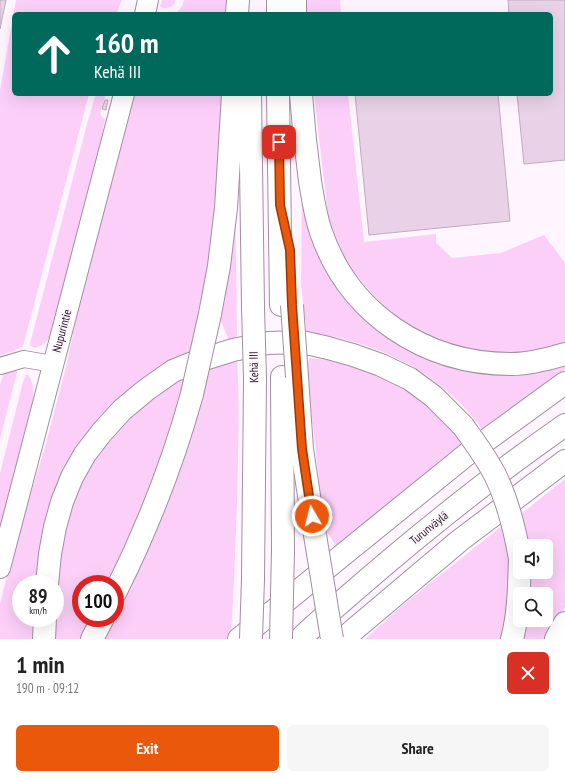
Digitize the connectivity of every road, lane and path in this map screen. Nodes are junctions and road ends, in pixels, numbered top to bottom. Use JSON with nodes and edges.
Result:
{"nodes":[{"id":1,"x":148,"y":0,"type":"edge"},
{"id":2,"x":238,"y":0,"type":"edge"},
{"id":3,"x":249,"y":0,"type":"edge"},
{"id":4,"x":278,"y":0,"type":"edge"},
{"id":5,"x":295,"y":0,"type":"edge"},
{"id":6,"x":145,"y":12,"type":"edge"},
{"id":7,"x":237,"y":12,"type":"edge"},
{"id":8,"x":249,"y":12,"type":"edge"},
{"id":9,"x":278,"y":12,"type":"edge"},
{"id":10,"x":295,"y":12,"type":"edge"},
{"id":11,"x":123,"y":96,"type":"edge"},
{"id":12,"x":233,"y":96,"type":"edge"},
{"id":13,"x":250,"y":96,"type":"edge"},
{"id":14,"x":278,"y":96,"type":"edge"},
{"id":15,"x":301,"y":96,"type":"edge"},
{"id":16,"x":565,"y":354,"type":"edge"},
{"id":17,"x":53,"y":364,"type":"junction"},
{"id":18,"x":0,"y":366,"type":"edge"},
{"id":19,"x":289,"y":377,"type":"junction"},
{"id":20,"x":565,"y":383,"type":"edge"},
{"id":21,"x":565,"y":425,"type":"edge"},
{"id":22,"x":565,"y":461,"type":"edge"},
{"id":23,"x":516,"y":539,"type":"edge"},
{"id":24,"x":0,"y":568,"type":"edge"},
{"id":25,"x":48,"y":575,"type":"edge"},
{"id":26,"x":123,"y":575,"type":"edge"},
{"id":27,"x":519,"y":579,"type":"edge"},
{"id":28,"x":565,"y":623,"type":"edge"},
{"id":29,"x":45,"y":627,"type":"edge"},
{"id":30,"x":98,"y":627,"type":"edge"},
{"id":31,"x":44,"y":639,"type":"edge"},
{"id":32,"x":92,"y":639,"type":"edge"},
{"id":33,"x":240,"y":639,"type":"edge"},
{"id":34,"x":251,"y":639,"type":"edge"},
{"id":35,"x":281,"y":639,"type":"edge"},
{"id":36,"x":300,"y":639,"type":"edge"},
{"id":37,"x":332,"y":639,"type":"edge"},
{"id":38,"x":343,"y":639,"type":"edge"},
{"id":39,"x":512,"y":639,"type":"edge"},
{"id":40,"x":556,"y":639,"type":"edge"}],
"edges":[{"from":1,"to":6,"type":"main road"},
{"from":2,"to":7,"type":"highway"},
{"from":3,"to":8,"type":"highway"},
{"from":4,"to":9,"type":"highway"},
{"from":5,"to":10,"type":"highway"},
{"from":11,"to":17,"type":"main road","name":"Nupurintie"},
{"from":12,"to":26,"type":"highway","bridge":true},
{"from":13,"to":34,"type":"highway","name":"Kehä III","bridge":true},
{"from":14,"to":19,"type":"highway"},
{"from":15,"to":16,"type":"highway"},
{"from":17,"to":18,"type":"street"},
{"from":17,"to":24,"type":"main road","name":"Nupurintie"},
{"from":19,"to":35,"type":"highway","bridge":true},
{"from":19,"to":37,"type":"highway","bridge":true},
{"from":20,"to":33,"type":"highway"},
{"from":21,"to":36,"type":"highway","name":"Turunväylä"},
{"from":22,"to":38,"type":"highway"},
{"from":23,"to":25,"type":"highway","bridge":true},
{"from":27,"to":39,"type":"highway"},
{"from":28,"to":40,"type":"highway"},
{"from":29,"to":31,"type":"highway"},
{"from":30,"to":32,"type":"highway"}]}
